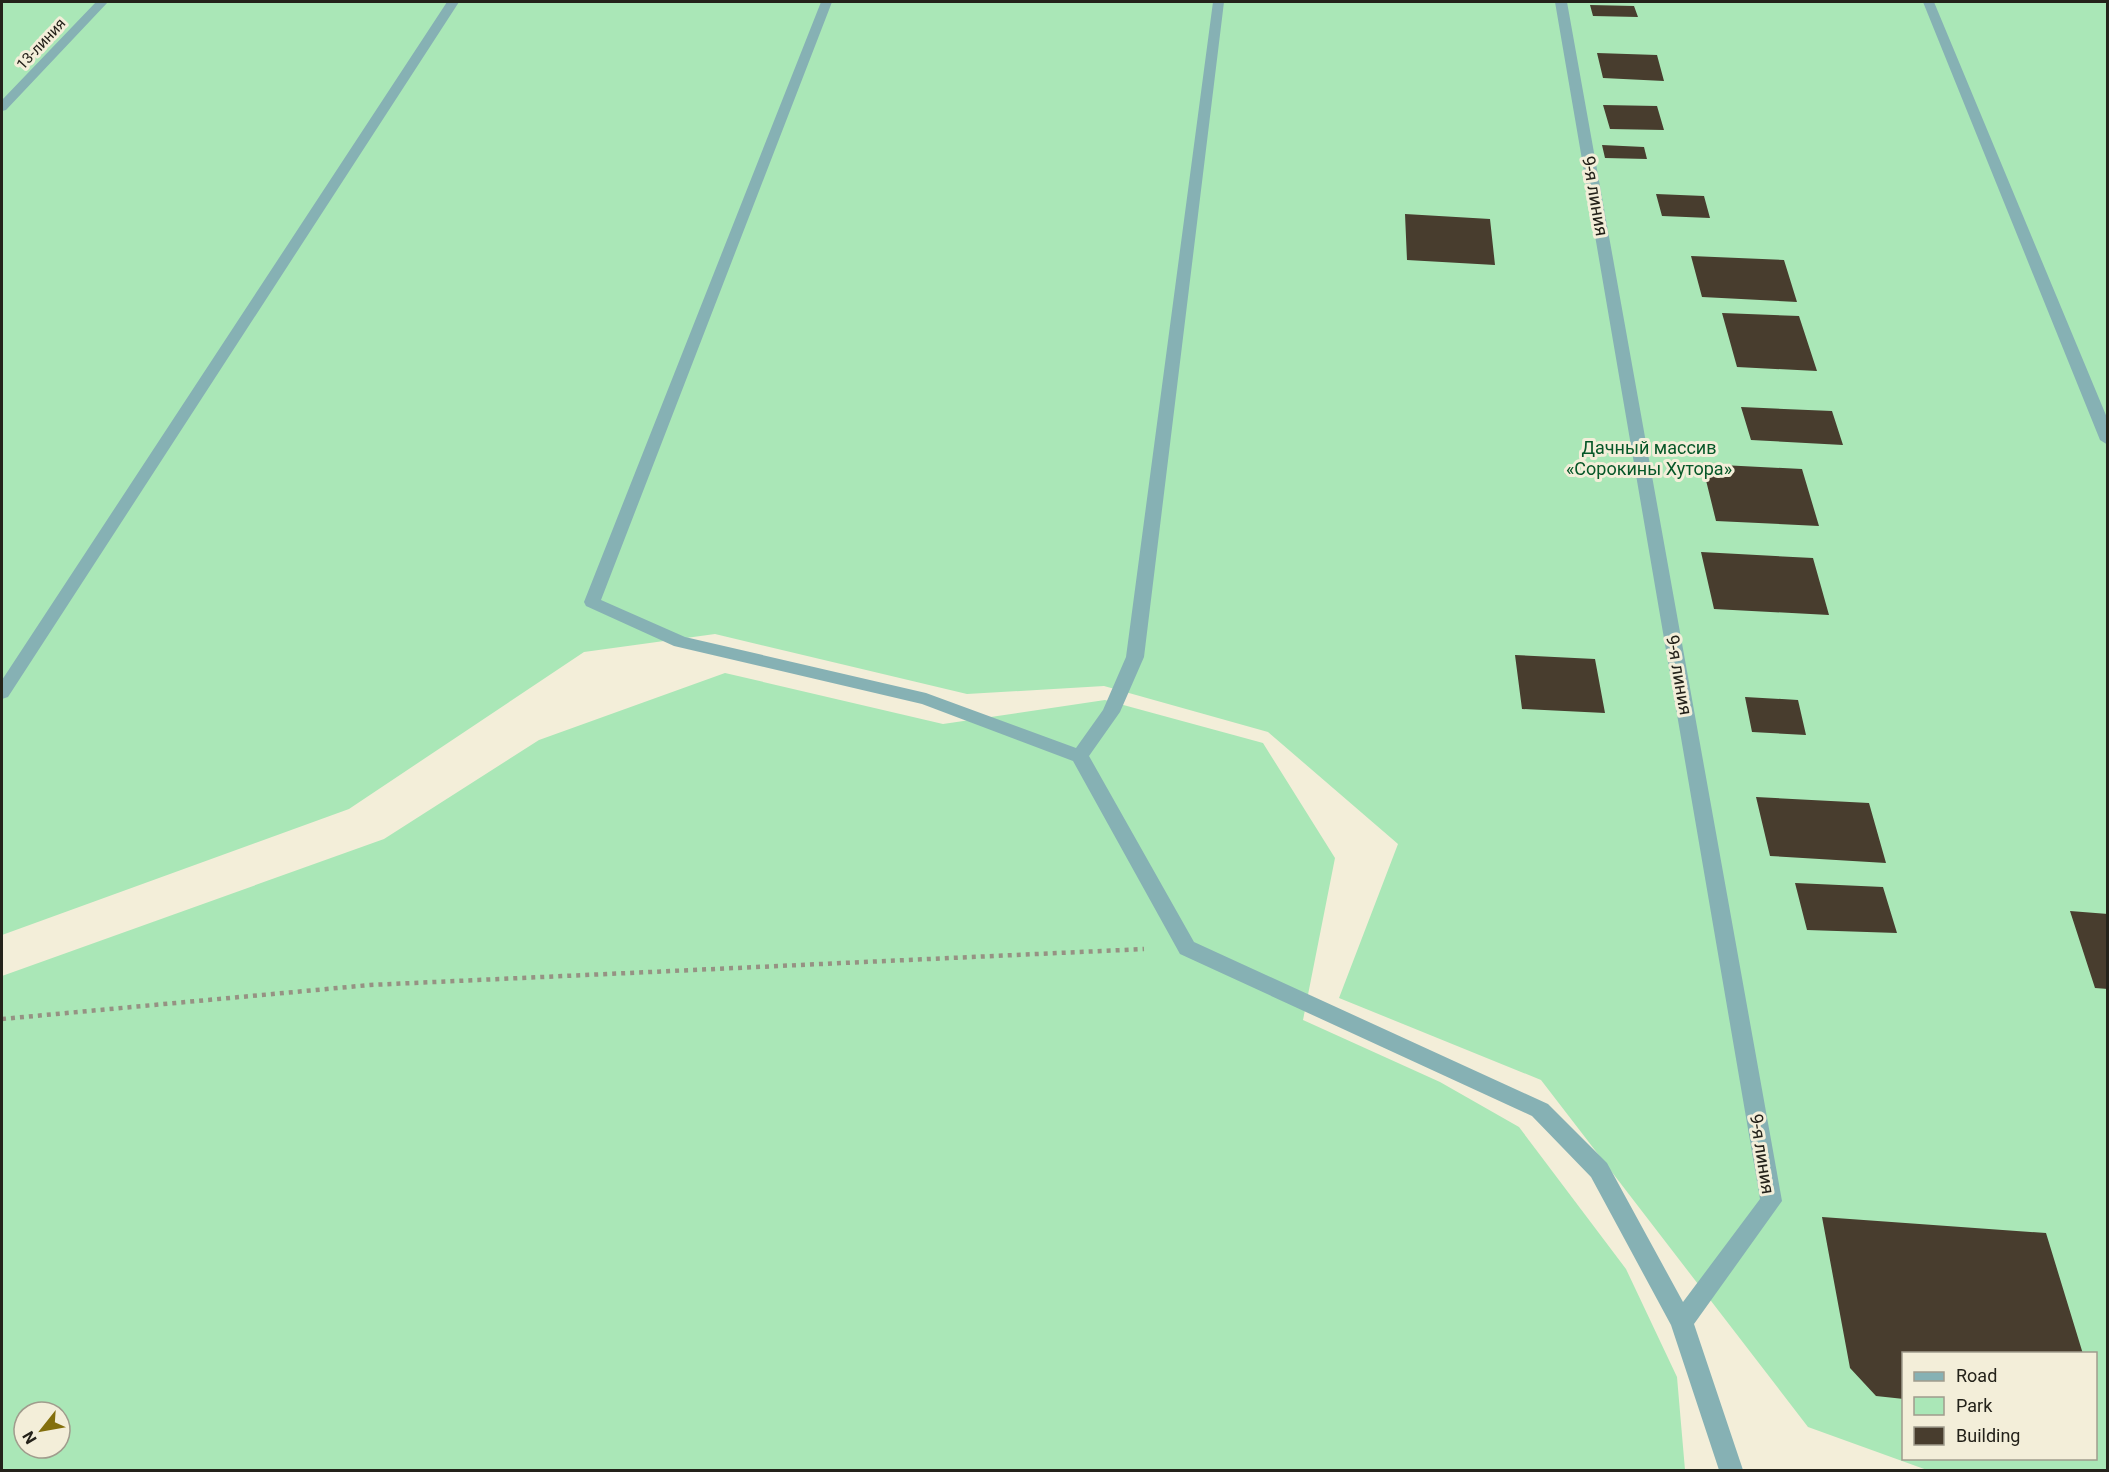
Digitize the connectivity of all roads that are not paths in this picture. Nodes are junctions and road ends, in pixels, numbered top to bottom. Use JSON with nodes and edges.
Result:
{"nodes":[{"id":1,"x":102,"y":2,"type":"edge"},
{"id":2,"x":453,"y":2,"type":"edge"},
{"id":3,"x":826,"y":2,"type":"edge"},
{"id":4,"x":1219,"y":2,"type":"edge"},
{"id":5,"x":1561,"y":2,"type":"edge"},
{"id":6,"x":1928,"y":2,"type":"edge"},
{"id":7,"x":2,"y":107,"type":"edge"},
{"id":8,"x":2108,"y":440,"type":"edge"},
{"id":9,"x":2,"y":693,"type":"edge"},
{"id":10,"x":1080,"y":756,"type":"junction"},
{"id":11,"x":1682,"y":1322,"type":"junction"},
{"id":12,"x":1731,"y":1470,"type":"edge"}],
"edges":[{"from":1,"to":7,"type":"lane","name":"13-линия"},
{"from":2,"to":9,"type":"lane"},
{"from":3,"to":10,"type":"lane"},
{"from":4,"to":10,"type":"lane"},
{"from":5,"to":11,"type":"lane","name":"9-я линия"},
{"from":6,"to":8,"type":"lane"},
{"from":10,"to":11,"type":"lane"},
{"from":11,"to":12,"type":"lane"}]}
